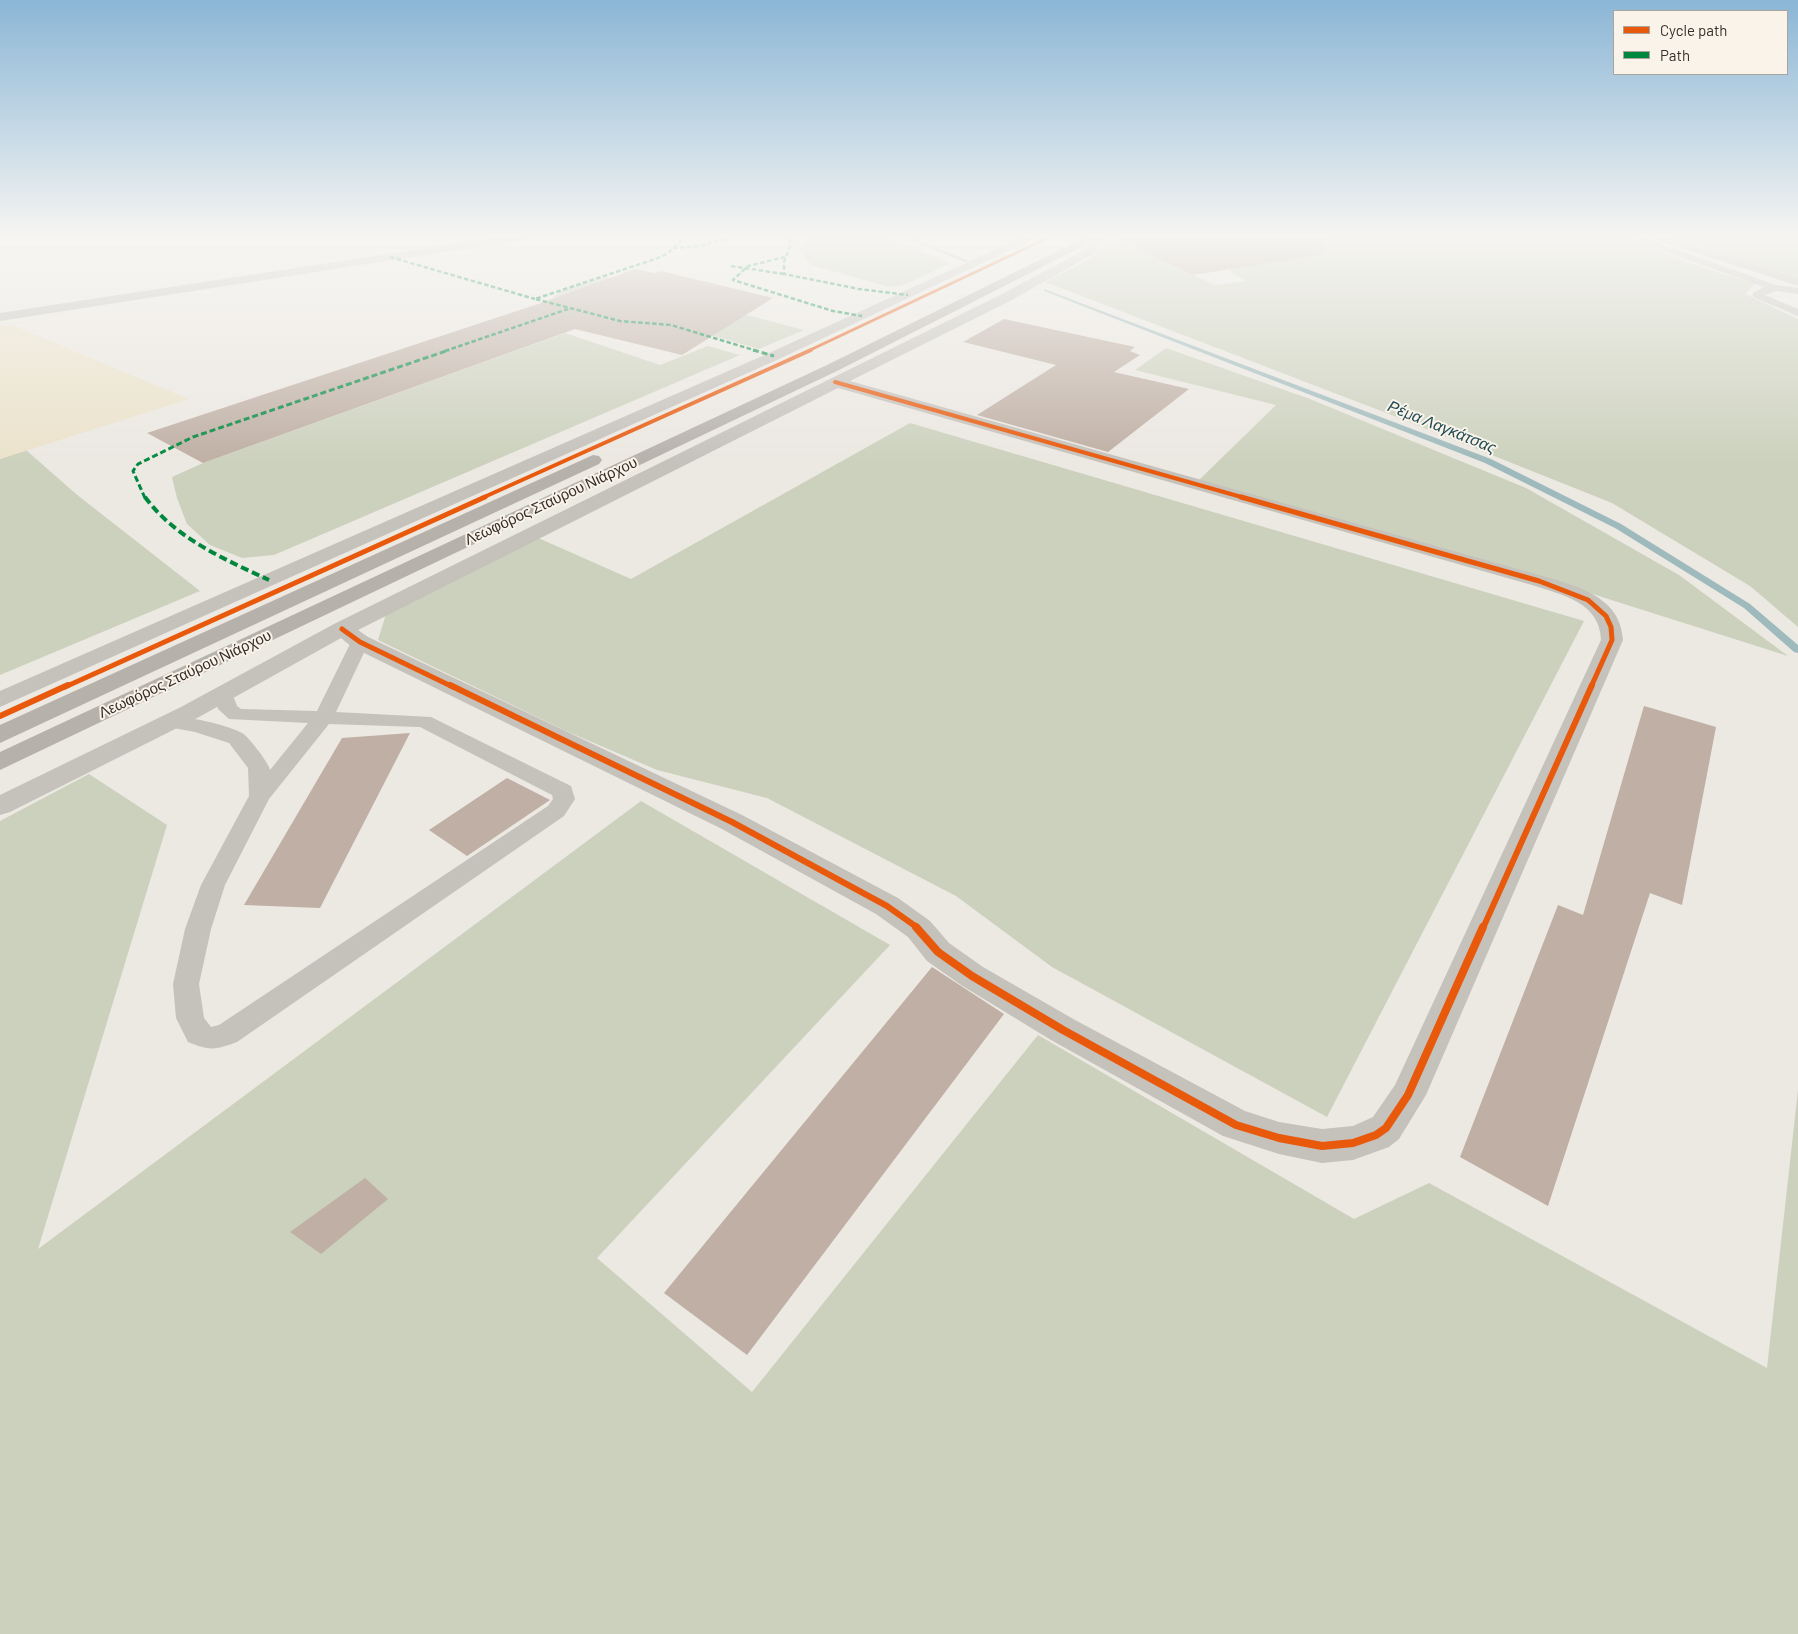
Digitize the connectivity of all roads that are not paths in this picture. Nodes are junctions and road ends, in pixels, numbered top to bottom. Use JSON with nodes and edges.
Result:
{"nodes":[{"id":1,"x":37,"y":311,"type":"edge"},
{"id":2,"x":871,"y":311,"type":"edge"},
{"id":3,"x":913,"y":311,"type":"edge"},
{"id":4,"x":947,"y":311,"type":"edge"},
{"id":5,"x":978,"y":311,"type":"edge"},
{"id":6,"x":0,"y":317,"type":"edge"},
{"id":7,"x":835,"y":382,"type":"junction"},
{"id":8,"x":351,"y":636,"type":"junction"},
{"id":9,"x":224,"y":694,"type":"junction"},
{"id":10,"x":0,"y":700,"type":"edge"},
{"id":11,"x":324,"y":717,"type":"junction"},
{"id":12,"x":170,"y":722,"type":"junction"},
{"id":13,"x":0,"y":734,"type":"edge"},
{"id":14,"x":0,"y":762,"type":"edge"},
{"id":15,"x":260,"y":796,"type":"junction"},
{"id":16,"x":0,"y":806,"type":"edge"}],
"edges":[{"from":1,"to":6,"type":"street"},
{"from":2,"to":10,"type":"street"},
{"from":3,"to":13,"type":"main road","name":"Λεωφόρος Σταύρου Νιάρχου"},
{"from":4,"to":14,"type":"main road","name":"Λεωφόρος Σταύρου Νιάρχου"},
{"from":5,"to":7,"type":"street"},
{"from":7,"to":8,"type":"street"},
{"from":7,"to":8,"type":"street"},
{"from":8,"to":9,"type":"street"},
{"from":8,"to":11,"type":"lane"},
{"from":9,"to":11,"type":"lane"},
{"from":9,"to":12,"type":"street"},
{"from":11,"to":15,"type":"lane"},
{"from":11,"to":15,"type":"lane"},
{"from":12,"to":15,"type":"lane"},
{"from":12,"to":16,"type":"street"}]}
